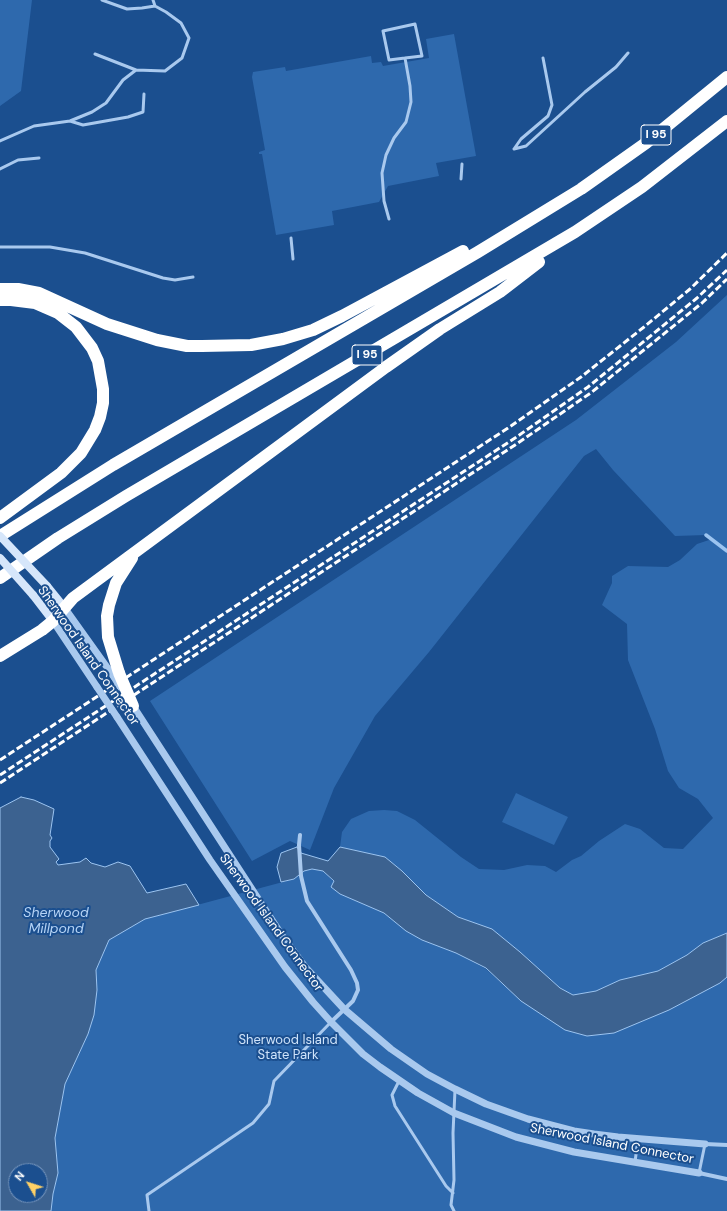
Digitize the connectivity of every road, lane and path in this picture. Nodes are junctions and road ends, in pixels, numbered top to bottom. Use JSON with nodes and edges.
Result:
{"nodes":[{"id":1,"x":102,"y":0,"type":"edge"},
{"id":2,"x":153,"y":0,"type":"edge"},
{"id":3,"x":155,"y":6,"type":"junction"},
{"id":4,"x":628,"y":53,"type":"dead end"},
{"id":5,"x":95,"y":54,"type":"dead end"},
{"id":6,"x":405,"y":58,"type":"junction"},
{"id":7,"x":542,"y":58,"type":"dead end"},
{"id":8,"x":136,"y":70,"type":"junction"},
{"id":9,"x":727,"y":77,"type":"edge"},
{"id":10,"x":144,"y":94,"type":"dead end"},
{"id":11,"x":70,"y":121,"type":"junction"},
{"id":12,"x":727,"y":121,"type":"edge"},
{"id":13,"x":0,"y":141,"type":"edge"},
{"id":14,"x":40,"y":158,"type":"dead end"},
{"id":15,"x":462,"y":164,"type":"dead end"},
{"id":16,"x":0,"y":169,"type":"edge"},
{"id":17,"x":461,"y":179,"type":"dead end"},
{"id":18,"x":580,"y":189,"type":"junction"},
{"id":19,"x":609,"y":210,"type":"junction"},
{"id":20,"x":389,"y":220,"type":"dead end"},
{"id":21,"x":290,"y":238,"type":"dead end"},
{"id":22,"x":0,"y":247,"type":"edge"},
{"id":23,"x":293,"y":259,"type":"dead end"},
{"id":24,"x":193,"y":277,"type":"dead end"},
{"id":25,"x":0,"y":289,"type":"edge"},
{"id":26,"x":0,"y":300,"type":"edge"},
{"id":27,"x":0,"y":518,"type":"edge"},
{"id":28,"x":0,"y":536,"type":"edge"},
{"id":29,"x":137,"y":552,"type":"junction"},
{"id":30,"x":0,"y":558,"type":"edge"},
{"id":31,"x":0,"y":578,"type":"edge"},
{"id":32,"x":64,"y":608,"type":"junction"},
{"id":33,"x":53,"y":621,"type":"junction"},
{"id":34,"x":0,"y":656,"type":"edge"},
{"id":35,"x":117,"y":675,"type":"junction"},
{"id":36,"x":133,"y":706,"type":"joint"},
{"id":37,"x":300,"y":835,"type":"dead end"},
{"id":38,"x":344,"y":1009,"type":"junction"},
{"id":39,"x":331,"y":1022,"type":"junction"},
{"id":40,"x":399,"y":1081,"type":"junction"},
{"id":41,"x":455,"y":1089,"type":"junction"},
{"id":42,"x":454,"y":1113,"type":"junction"},
{"id":43,"x":638,"y":1139,"type":"junction"},
{"id":44,"x":705,"y":1144,"type":"junction"},
{"id":45,"x":727,"y":1145,"type":"edge"},
{"id":46,"x":635,"y":1162,"type":"junction"},
{"id":47,"x":699,"y":1173,"type":"junction"},
{"id":48,"x":727,"y":1179,"type":"edge"},
{"id":49,"x":453,"y":1193,"type":"junction"},
{"id":50,"x":149,"y":1211,"type":"edge"},
{"id":51,"x":454,"y":1211,"type":"edge"}],
"edges":[{"from":1,"to":3,"type":"lane"},
{"from":2,"to":3,"type":"lane"},
{"from":3,"to":8,"type":"lane"},
{"from":4,"to":7,"type":"lane"},
{"from":5,"to":8,"type":"lane"},
{"from":6,"to":6,"type":"lane"},
{"from":6,"to":20,"type":"lane"},
{"from":8,"to":11,"type":"lane"},
{"from":9,"to":18,"type":"highway","number":"I 95"},
{"from":10,"to":11,"type":"lane"},
{"from":11,"to":13,"type":"lane"},
{"from":12,"to":19,"type":"highway","number":"I 95"},
{"from":14,"to":16,"type":"lane"},
{"from":15,"to":17,"type":"lane"},
{"from":18,"to":25,"type":"highway"},
{"from":18,"to":28,"type":"highway","number":"I 95"},
{"from":19,"to":29,"type":"highway"},
{"from":19,"to":31,"type":"highway","number":"I 95"},
{"from":21,"to":23,"type":"lane"},
{"from":22,"to":24,"type":"lane"},
{"from":26,"to":27,"type":"highway"},
{"from":28,"to":32,"type":"main road","name":"Sherwood Island Connector","bridge":true},
{"from":29,"to":32,"type":"highway"},
{"from":29,"to":35,"type":"highway"},
{"from":30,"to":33,"type":"main road","name":"Sherwood Island Connector","bridge":true},
{"from":32,"to":33,"type":"highway"},
{"from":32,"to":35,"type":"street","name":"Sherwood Island Connector"},
{"from":33,"to":34,"type":"highway"},
{"from":33,"to":39,"type":"street","name":"Sherwood Island Connector","bridge":true},
{"from":35,"to":36,"type":"highway","bridge":true},
{"from":36,"to":38,"type":"street","name":"Sherwood Island Connector"},
{"from":37,"to":38,"type":"street"},
{"from":38,"to":39,"type":"street"},
{"from":38,"to":41,"type":"street","name":"Sherwood Island Connector"},
{"from":39,"to":40,"type":"street","name":"Sherwood Island Connector"},
{"from":39,"to":50,"type":"lane"},
{"from":40,"to":42,"type":"street","name":"Sherwood Island Connector"},
{"from":40,"to":49,"type":"lane"},
{"from":41,"to":42,"type":"lane"},
{"from":41,"to":43,"type":"street","name":"Sherwood Island Connector"},
{"from":42,"to":46,"type":"street","name":"Sherwood Island Connector"},
{"from":42,"to":49,"type":"lane"},
{"from":43,"to":44,"type":"street","name":"Sherwood Island Connector"},
{"from":43,"to":46,"type":"lane"},
{"from":44,"to":45,"type":"street","name":"Sherwood Island Connector"},
{"from":44,"to":47,"type":"lane"},
{"from":46,"to":47,"type":"street","name":"Sherwood Island Connector"},
{"from":47,"to":48,"type":"street","name":"Sherwood Island Connector"},
{"from":49,"to":51,"type":"lane"}]}
